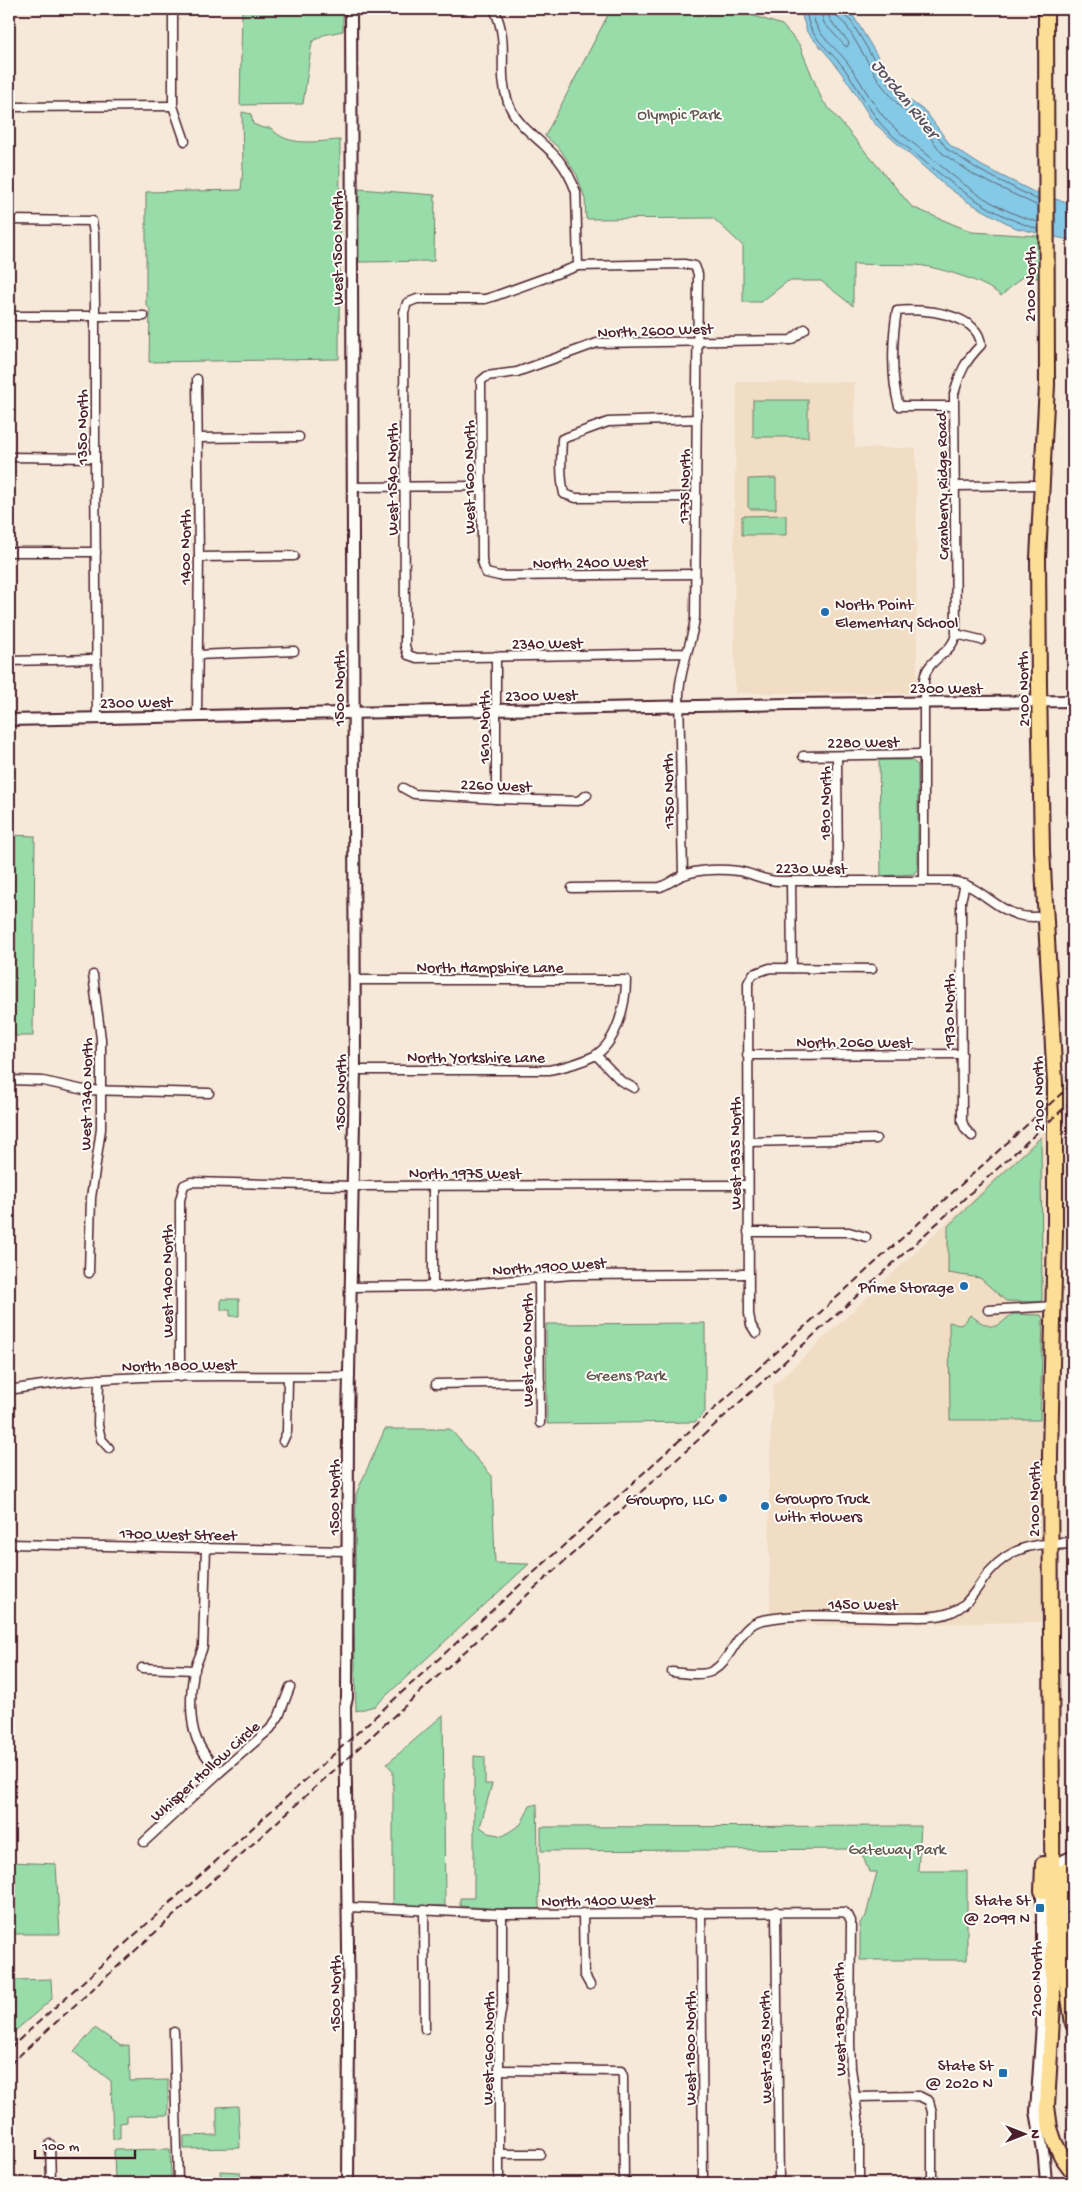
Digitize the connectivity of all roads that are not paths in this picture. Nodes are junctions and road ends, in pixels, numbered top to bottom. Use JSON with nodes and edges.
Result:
{"nodes":[{"id":1,"x":173,"y":9,"type":"edge"},
{"id":2,"x":351,"y":9,"type":"edge"},
{"id":3,"x":494,"y":9,"type":"edge"},
{"id":4,"x":1046,"y":9,"type":"edge"},
{"id":5,"x":173,"y":106,"type":"junction"},
{"id":6,"x":9,"y":107,"type":"edge"},
{"id":7,"x":185,"y":141,"type":"dead end"},
{"id":8,"x":9,"y":220,"type":"edge"},
{"id":9,"x":578,"y":266,"type":"junction"},
{"id":10,"x":9,"y":316,"type":"edge"},
{"id":11,"x":95,"y":316,"type":"junction"},
{"id":12,"x":144,"y":316,"type":"dead end"},
{"id":13,"x":805,"y":330,"type":"dead end"},
{"id":14,"x":698,"y":341,"type":"junction"},
{"id":15,"x":197,"y":379,"type":"dead end"},
{"id":16,"x":481,"y":381,"type":"joint"},
{"id":17,"x":954,"y":406,"type":"junction"},
{"id":18,"x":697,"y":419,"type":"junction"},
{"id":19,"x":299,"y":437,"type":"dead end"},
{"id":20,"x":198,"y":438,"type":"junction"},
{"id":21,"x":9,"y":456,"type":"edge"},
{"id":22,"x":94,"y":458,"type":"junction"},
{"id":23,"x":1042,"y":484,"type":"junction"},
{"id":24,"x":482,"y":486,"type":"junction"},
{"id":25,"x":955,"y":486,"type":"junction"},
{"id":26,"x":353,"y":487,"type":"junction"},
{"id":27,"x":405,"y":487,"type":"junction"},
{"id":28,"x":696,"y":497,"type":"junction"},
{"id":29,"x":9,"y":552,"type":"edge"},
{"id":30,"x":96,"y":552,"type":"junction"},
{"id":31,"x":294,"y":556,"type":"dead end"},
{"id":32,"x":199,"y":557,"type":"junction"},
{"id":33,"x":486,"y":573,"type":"joint"},
{"id":34,"x":695,"y":574,"type":"junction"},
{"id":35,"x":956,"y":634,"type":"junction"},
{"id":36,"x":981,"y":640,"type":"dead end"},
{"id":37,"x":294,"y":651,"type":"dead end"},
{"id":38,"x":196,"y":654,"type":"junction"},
{"id":39,"x":687,"y":654,"type":"junction"},
{"id":40,"x":408,"y":655,"type":"joint"},
{"id":41,"x":496,"y":656,"type":"junction"},
{"id":42,"x":96,"y":659,"type":"junction"},
{"id":43,"x":9,"y":661,"type":"edge"},
{"id":44,"x":1073,"y":701,"type":"edge"},
{"id":45,"x":924,"y":702,"type":"junction"},
{"id":46,"x":1040,"y":702,"type":"junction"},
{"id":47,"x":679,"y":706,"type":"junction"},
{"id":48,"x":497,"y":710,"type":"junction"},
{"id":49,"x":353,"y":712,"type":"junction"},
{"id":50,"x":197,"y":715,"type":"junction"},
{"id":51,"x":98,"y":717,"type":"junction"},
{"id":52,"x":9,"y":720,"type":"edge"},
{"id":53,"x":924,"y":754,"type":"junction"},
{"id":54,"x":803,"y":756,"type":"dead end"},
{"id":55,"x":837,"y":756,"type":"junction"},
{"id":56,"x":403,"y":788,"type":"dead end"},
{"id":57,"x":587,"y":795,"type":"dead end"},
{"id":58,"x":496,"y":799,"type":"junction"},
{"id":59,"x":683,"y":875,"type":"junction"},
{"id":60,"x":924,"y":880,"type":"junction"},
{"id":61,"x":792,"y":881,"type":"junction"},
{"id":62,"x":838,"y":881,"type":"junction"},
{"id":63,"x":965,"y":884,"type":"junction"},
{"id":64,"x":572,"y":888,"type":"dead end"},
{"id":65,"x":1046,"y":916,"type":"junction"},
{"id":66,"x":792,"y":968,"type":"junction"},
{"id":67,"x":872,"y":969,"type":"dead end"},
{"id":68,"x":93,"y":975,"type":"dead end"},
{"id":69,"x":355,"y":980,"type":"junction"},
{"id":70,"x":962,"y":1054,"type":"junction"},
{"id":71,"x":596,"y":1055,"type":"junction"},
{"id":72,"x":747,"y":1055,"type":"junction"},
{"id":73,"x":355,"y":1070,"type":"junction"},
{"id":74,"x":9,"y":1080,"type":"edge"},
{"id":75,"x":634,"y":1088,"type":"dead end"},
{"id":76,"x":101,"y":1090,"type":"junction"},
{"id":77,"x":209,"y":1093,"type":"dead end"},
{"id":78,"x":972,"y":1136,"type":"dead end"},
{"id":79,"x":876,"y":1139,"type":"dead end"},
{"id":80,"x":748,"y":1142,"type":"junction"},
{"id":81,"x":184,"y":1185,"type":"joint"},
{"id":82,"x":748,"y":1185,"type":"junction"},
{"id":83,"x":352,"y":1186,"type":"junction"},
{"id":84,"x":433,"y":1186,"type":"junction"},
{"id":85,"x":748,"y":1232,"type":"junction"},
{"id":86,"x":866,"y":1237,"type":"dead end"},
{"id":87,"x":89,"y":1273,"type":"dead end"},
{"id":88,"x":748,"y":1274,"type":"junction"},
{"id":89,"x":540,"y":1278,"type":"junction"},
{"id":90,"x":433,"y":1286,"type":"junction"},
{"id":91,"x":351,"y":1287,"type":"junction"},
{"id":92,"x":1054,"y":1306,"type":"junction"},
{"id":93,"x":988,"y":1310,"type":"dead end"},
{"id":94,"x":756,"y":1332,"type":"dead end"},
{"id":95,"x":350,"y":1376,"type":"junction"},
{"id":96,"x":180,"y":1377,"type":"junction"},
{"id":97,"x":288,"y":1377,"type":"junction"},
{"id":98,"x":99,"y":1379,"type":"junction"},
{"id":99,"x":540,"y":1382,"type":"junction"},
{"id":100,"x":436,"y":1384,"type":"dead end"},
{"id":101,"x":9,"y":1390,"type":"edge"},
{"id":102,"x":540,"y":1423,"type":"dead end"},
{"id":103,"x":283,"y":1441,"type":"dead end"},
{"id":104,"x":109,"y":1448,"type":"dead end"},
{"id":105,"x":1073,"y":1543,"type":"edge"},
{"id":106,"x":9,"y":1544,"type":"edge"},
{"id":107,"x":1050,"y":1544,"type":"junction"},
{"id":108,"x":206,"y":1547,"type":"junction"},
{"id":109,"x":347,"y":1551,"type":"junction"},
{"id":110,"x":142,"y":1668,"type":"dead end"},
{"id":111,"x":194,"y":1670,"type":"junction"},
{"id":112,"x":672,"y":1672,"type":"dead end"},
{"id":113,"x":290,"y":1687,"type":"dead end"},
{"id":114,"x":1051,"y":1708,"type":"junction"},
{"id":115,"x":220,"y":1772,"type":"junction"},
{"id":116,"x":144,"y":1842,"type":"dead end"},
{"id":117,"x":1073,"y":1856,"type":"edge"},
{"id":118,"x":1073,"y":1866,"type":"edge"},
{"id":119,"x":1052,"y":1871,"type":"junction"},
{"id":120,"x":1073,"y":1878,"type":"edge"},
{"id":121,"x":1049,"y":1895,"type":"junction"},
{"id":122,"x":348,"y":1907,"type":"junction"},
{"id":123,"x":424,"y":1910,"type":"junction"},
{"id":124,"x":776,"y":1911,"type":"junction"},
{"id":125,"x":583,"y":1912,"type":"junction"},
{"id":126,"x":701,"y":1912,"type":"junction"},
{"id":127,"x":502,"y":1914,"type":"junction"},
{"id":128,"x":848,"y":1915,"type":"joint"},
{"id":129,"x":590,"y":1985,"type":"dead end"},
{"id":130,"x":1068,"y":1999,"type":"junction"},
{"id":131,"x":1073,"y":2024,"type":"edge"},
{"id":132,"x":425,"y":2029,"type":"dead end"},
{"id":133,"x":174,"y":2032,"type":"dead end"},
{"id":134,"x":500,"y":2070,"type":"junction"},
{"id":135,"x":856,"y":2097,"type":"junction"},
{"id":136,"x":50,"y":2144,"type":"dead end"},
{"id":137,"x":499,"y":2154,"type":"junction"},
{"id":138,"x":540,"y":2154,"type":"dead end"},
{"id":139,"x":1073,"y":2172,"type":"edge"},
{"id":140,"x":1073,"y":2181,"type":"edge"},
{"id":141,"x":51,"y":2183,"type":"edge"},
{"id":142,"x":178,"y":2183,"type":"edge"},
{"id":143,"x":348,"y":2183,"type":"edge"},
{"id":144,"x":499,"y":2183,"type":"edge"},
{"id":145,"x":624,"y":2183,"type":"edge"},
{"id":146,"x":703,"y":2183,"type":"edge"},
{"id":147,"x":779,"y":2183,"type":"edge"},
{"id":148,"x":859,"y":2183,"type":"edge"},
{"id":149,"x":932,"y":2183,"type":"edge"},
{"id":150,"x":1046,"y":2183,"type":"edge"},
{"id":151,"x":1070,"y":2183,"type":"edge"}],
"edges":[{"from":1,"to":5,"type":"street"},
{"from":2,"to":26,"type":"street","name":"West 1500 North"},
{"from":3,"to":9,"type":"street"},
{"from":4,"to":23,"type":"highway","name":"2100 North"},
{"from":5,"to":6,"type":"street"},
{"from":5,"to":7,"type":"street"},
{"from":8,"to":11,"type":"street","name":"1350 North"},
{"from":9,"to":14,"type":"street","name":"1775 North"},
{"from":9,"to":27,"type":"street","name":"West 1540 North"},
{"from":10,"to":11,"type":"street"},
{"from":11,"to":12,"type":"street"},
{"from":11,"to":22,"type":"street","name":"1350 North"},
{"from":13,"to":14,"type":"street","name":"North 2600 West"},
{"from":14,"to":16,"type":"street","name":"North 2600 West"},
{"from":14,"to":18,"type":"street","name":"1775 North"},
{"from":15,"to":20,"type":"street","name":"1400 North"},
{"from":16,"to":24,"type":"street","name":"West 1600 North"},
{"from":17,"to":17,"type":"street","name":"Cranberry Ridge Road"},
{"from":17,"to":25,"type":"street","name":"Cranberry Ridge Road"},
{"from":18,"to":28,"type":"street","name":"1775 North"},
{"from":18,"to":28,"type":"street"},
{"from":19,"to":20,"type":"street"},
{"from":20,"to":32,"type":"street","name":"1400 North"},
{"from":21,"to":22,"type":"street"},
{"from":22,"to":30,"type":"street","name":"1350 North"},
{"from":23,"to":25,"type":"street"},
{"from":23,"to":46,"type":"highway","name":"2100 North"},
{"from":24,"to":27,"type":"street"},
{"from":24,"to":33,"type":"street","name":"West 1600 North"},
{"from":25,"to":35,"type":"street","name":"Cranberry Ridge Road"},
{"from":26,"to":27,"type":"street"},
{"from":26,"to":49,"type":"street","name":"1500 North"},
{"from":27,"to":40,"type":"street","name":"West 1540 North"},
{"from":28,"to":34,"type":"street","name":"1775 North"},
{"from":29,"to":30,"type":"street"},
{"from":30,"to":42,"type":"street","name":"1350 North"},
{"from":31,"to":32,"type":"street"},
{"from":32,"to":38,"type":"street","name":"1400 North"},
{"from":33,"to":34,"type":"street","name":"North 2400 West"},
{"from":34,"to":39,"type":"street","name":"1775 North"},
{"from":35,"to":36,"type":"street"},
{"from":35,"to":45,"type":"street"},
{"from":37,"to":38,"type":"street"},
{"from":38,"to":50,"type":"street","name":"1400 North"},
{"from":39,"to":41,"type":"street","name":"2340 West"},
{"from":39,"to":47,"type":"street","name":"1775 North"},
{"from":40,"to":41,"type":"street","name":"2340 West"},
{"from":41,"to":48,"type":"street","name":"1610 North"},
{"from":42,"to":43,"type":"street"},
{"from":42,"to":51,"type":"street","name":"1350 North"},
{"from":44,"to":46,"type":"street","name":"2300 West"},
{"from":45,"to":46,"type":"street","name":"2300 West"},
{"from":45,"to":47,"type":"street","name":"2300 West"},
{"from":45,"to":53,"type":"street"},
{"from":46,"to":65,"type":"highway","name":"2100 North"},
{"from":47,"to":48,"type":"street","name":"2300 West"},
{"from":47,"to":59,"type":"street","name":"1750 North"},
{"from":48,"to":49,"type":"street","name":"2300 West"},
{"from":48,"to":58,"type":"street","name":"1610 North"},
{"from":49,"to":50,"type":"street","name":"2300 West"},
{"from":49,"to":69,"type":"street","name":"1500 North"},
{"from":50,"to":51,"type":"street","name":"2300 West"},
{"from":51,"to":52,"type":"street","name":"2300 West"},
{"from":53,"to":55,"type":"street","name":"2280 West"},
{"from":53,"to":60,"type":"street"},
{"from":54,"to":55,"type":"street","name":"2280 West"},
{"from":55,"to":62,"type":"street","name":"1810 North"},
{"from":56,"to":58,"type":"street","name":"2260 West"},
{"from":57,"to":58,"type":"street","name":"2260 West"},
{"from":59,"to":61,"type":"street","name":"2230 West"},
{"from":59,"to":64,"type":"street","name":"2230 West"},
{"from":60,"to":62,"type":"street","name":"2230 West"},
{"from":60,"to":63,"type":"street","name":"2230 West"},
{"from":61,"to":62,"type":"street","name":"2230 West"},
{"from":61,"to":66,"type":"street"},
{"from":63,"to":65,"type":"street","name":"2230 West"},
{"from":63,"to":70,"type":"street","name":"1930 North"},
{"from":65,"to":92,"type":"highway","name":"2100 North"},
{"from":66,"to":67,"type":"street"},
{"from":66,"to":72,"type":"street","name":"West 1835 North"},
{"from":68,"to":76,"type":"street","name":"West 1340 North"},
{"from":69,"to":71,"type":"street","name":"North Hampshire Lane"},
{"from":69,"to":73,"type":"street","name":"1500 North"},
{"from":70,"to":72,"type":"street","name":"North 2060 West"},
{"from":70,"to":78,"type":"street","name":"1930 North"},
{"from":71,"to":73,"type":"street","name":"North Yorkshire Lane"},
{"from":71,"to":75,"type":"street"},
{"from":72,"to":80,"type":"street","name":"West 1835 North"},
{"from":73,"to":83,"type":"street","name":"1500 North"},
{"from":74,"to":76,"type":"street"},
{"from":76,"to":77,"type":"street"},
{"from":76,"to":87,"type":"street","name":"West 1340 North"},
{"from":79,"to":80,"type":"street"},
{"from":80,"to":82,"type":"street","name":"West 1835 North"},
{"from":81,"to":83,"type":"street","name":"North 1975 West"},
{"from":81,"to":96,"type":"street","name":"West 1400 North"},
{"from":82,"to":84,"type":"street","name":"North 1975 West"},
{"from":82,"to":85,"type":"street","name":"West 1835 North"},
{"from":83,"to":84,"type":"street","name":"North 1975 West"},
{"from":83,"to":91,"type":"street","name":"1500 North"},
{"from":84,"to":90,"type":"street"},
{"from":85,"to":86,"type":"street"},
{"from":85,"to":88,"type":"street","name":"West 1835 North"},
{"from":88,"to":89,"type":"street","name":"North 1900 West"},
{"from":88,"to":94,"type":"street","name":"West 1835 North"},
{"from":89,"to":90,"type":"street","name":"North 1900 West"},
{"from":89,"to":99,"type":"street","name":"West 1600 North"},
{"from":90,"to":91,"type":"street","name":"North 1900 West"},
{"from":91,"to":95,"type":"street","name":"1500 North"},
{"from":92,"to":93,"type":"street"},
{"from":92,"to":107,"type":"highway","name":"2100 North"},
{"from":95,"to":97,"type":"street","name":"North 1800 West"},
{"from":95,"to":109,"type":"street","name":"1500 North"},
{"from":96,"to":97,"type":"street","name":"North 1800 West"},
{"from":96,"to":98,"type":"street","name":"North 1800 West"},
{"from":97,"to":103,"type":"street"},
{"from":98,"to":101,"type":"street","name":"North 1800 West"},
{"from":98,"to":104,"type":"street"},
{"from":99,"to":100,"type":"street"},
{"from":99,"to":102,"type":"street","name":"West 1600 North"},
{"from":105,"to":107,"type":"street"},
{"from":106,"to":108,"type":"street","name":"1700 West Street"},
{"from":107,"to":112,"type":"street","name":"1450 West"},
{"from":107,"to":114,"type":"highway","name":"2100 North"},
{"from":108,"to":109,"type":"street","name":"1700 West Street"},
{"from":108,"to":111,"type":"street"},
{"from":109,"to":122,"type":"street","name":"1500 North"},
{"from":110,"to":111,"type":"street"},
{"from":111,"to":115,"type":"street"},
{"from":113,"to":115,"type":"street","name":"Whisper Hollow Circle"},
{"from":114,"to":119,"type":"highway","name":"2100 North"},
{"from":114,"to":121,"type":"highway"},
{"from":115,"to":116,"type":"street","name":"Whisper Hollow Circle"},
{"from":117,"to":119,"type":"street"},
{"from":118,"to":121,"type":"highway"},
{"from":119,"to":121,"type":"highway","name":"2100 North"},
{"from":120,"to":130,"type":"highway"},
{"from":121,"to":130,"type":"highway"},
{"from":121,"to":139,"type":"highway","name":"2100 North"},
{"from":121,"to":150,"type":"street"},
{"from":122,"to":123,"type":"street","name":"North 1400 West"},
{"from":122,"to":143,"type":"street","name":"1500 North"},
{"from":123,"to":127,"type":"street","name":"North 1400 West"},
{"from":123,"to":132,"type":"street"},
{"from":124,"to":126,"type":"street","name":"North 1400 West"},
{"from":124,"to":128,"type":"street","name":"North 1400 West"},
{"from":124,"to":147,"type":"street","name":"West 1835 North"},
{"from":125,"to":126,"type":"street","name":"North 1400 West"},
{"from":125,"to":127,"type":"street","name":"North 1400 West"},
{"from":125,"to":129,"type":"street"},
{"from":126,"to":146,"type":"street","name":"West 1800 North"},
{"from":127,"to":134,"type":"street","name":"West 1600 North"},
{"from":128,"to":135,"type":"street","name":"West 1870 North"},
{"from":130,"to":131,"type":"highway"},
{"from":133,"to":142,"type":"street"},
{"from":134,"to":137,"type":"street","name":"West 1600 North"},
{"from":134,"to":145,"type":"street"},
{"from":135,"to":148,"type":"street","name":"West 1870 North"},
{"from":135,"to":149,"type":"street"},
{"from":136,"to":141,"type":"street"},
{"from":137,"to":138,"type":"street"},
{"from":137,"to":144,"type":"street","name":"West 1600 North"},
{"from":140,"to":151,"type":"highway"}]}
